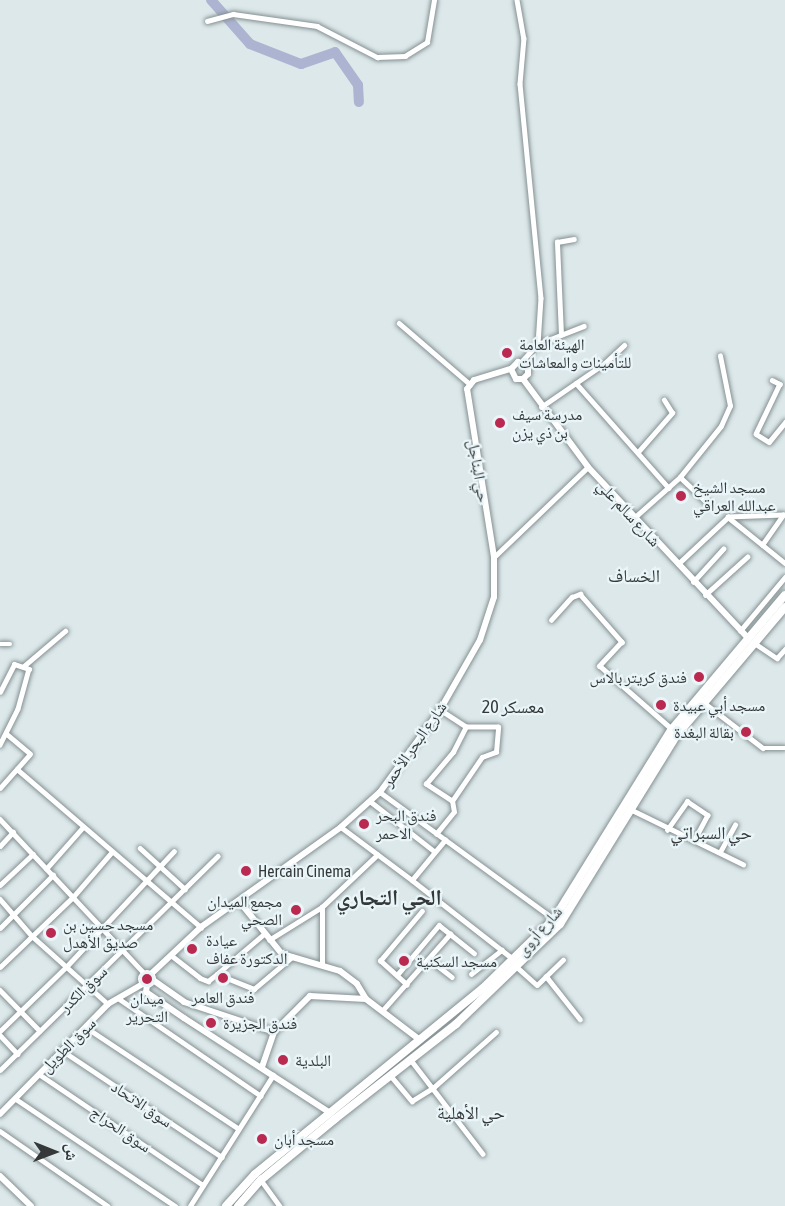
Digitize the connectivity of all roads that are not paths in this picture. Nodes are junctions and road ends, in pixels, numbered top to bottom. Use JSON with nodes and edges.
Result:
{"nodes":[{"id":1,"x":434,"y":0,"type":"edge"},
{"id":2,"x":517,"y":0,"type":"edge"},
{"id":3,"x":207,"y":21,"type":"dead end"},
{"id":4,"x":574,"y":240,"type":"dead end"},
{"id":5,"x":399,"y":323,"type":"dead end"},
{"id":6,"x":584,"y":326,"type":"dead end"},
{"id":7,"x":561,"y":334,"type":"junction"},
{"id":8,"x":538,"y":344,"type":"junction"},
{"id":9,"x":624,"y":345,"type":"dead end"},
{"id":10,"x":720,"y":356,"type":"dead end"},
{"id":11,"x":522,"y":362,"type":"junction"},
{"id":12,"x":511,"y":369,"type":"junction"},
{"id":13,"x":523,"y":379,"type":"junction"},
{"id":14,"x":772,"y":380,"type":"dead end"},
{"id":15,"x":576,"y":383,"type":"junction"},
{"id":16,"x":470,"y":384,"type":"junction"},
{"id":17,"x":664,"y":400,"type":"dead end"},
{"id":18,"x":541,"y":407,"type":"junction"},
{"id":19,"x":785,"y":422,"type":"edge"},
{"id":20,"x":638,"y":452,"type":"junction"},
{"id":21,"x":588,"y":468,"type":"junction"},
{"id":22,"x":680,"y":477,"type":"junction"},
{"id":23,"x":669,"y":488,"type":"junction"},
{"id":24,"x":708,"y":504,"type":"dead end"},
{"id":25,"x":784,"y":514,"type":"edge"},
{"id":26,"x":728,"y":517,"type":"junction"},
{"id":27,"x":634,"y":519,"type":"junction"},
{"id":28,"x":762,"y":545,"type":"junction"},
{"id":29,"x":723,"y":549,"type":"dead end"},
{"id":30,"x":494,"y":557,"type":"junction"},
{"id":31,"x":747,"y":557,"type":"dead end"},
{"id":32,"x":785,"y":563,"type":"edge"},
{"id":33,"x":677,"y":565,"type":"junction"},
{"id":34,"x":785,"y":577,"type":"edge"},
{"id":35,"x":693,"y":582,"type":"junction"},
{"id":36,"x":705,"y":595,"type":"junction"},
{"id":37,"x":785,"y":595,"type":"edge"},
{"id":38,"x":785,"y":607,"type":"edge"},
{"id":39,"x":551,"y":620,"type":"dead end"},
{"id":40,"x":64,"y":631,"type":"dead end"},
{"id":41,"x":740,"y":631,"type":"junction"},
{"id":42,"x":750,"y":640,"type":"junction"},
{"id":43,"x":0,"y":644,"type":"edge"},
{"id":44,"x":10,"y":644,"type":"dead end"},
{"id":45,"x":785,"y":649,"type":"edge"},
{"id":46,"x":24,"y":666,"type":"junction"},
{"id":47,"x":0,"y":692,"type":"edge"},
{"id":48,"x":702,"y":701,"type":"junction"},
{"id":49,"x":440,"y":710,"type":"junction"},
{"id":50,"x":466,"y":727,"type":"junction"},
{"id":51,"x":672,"y":729,"type":"junction"},
{"id":52,"x":6,"y":734,"type":"junction"},
{"id":53,"x":0,"y":745,"type":"edge"},
{"id":54,"x":785,"y":748,"type":"edge"},
{"id":55,"x":18,"y":769,"type":"junction"},
{"id":56,"x":0,"y":788,"type":"edge"},
{"id":57,"x":380,"y":792,"type":"junction"},
{"id":58,"x":370,"y":801,"type":"junction"},
{"id":59,"x":452,"y":801,"type":"junction"},
{"id":60,"x":626,"y":807,"type":"junction"},
{"id":61,"x":0,"y":819,"type":"edge"},
{"id":62,"x":735,"y":825,"type":"dead end"},
{"id":63,"x":83,"y":827,"type":"junction"},
{"id":64,"x":341,"y":827,"type":"junction"},
{"id":65,"x":667,"y":830,"type":"junction"},
{"id":66,"x":13,"y":832,"type":"junction"},
{"id":67,"x":436,"y":834,"type":"junction"},
{"id":68,"x":695,"y":839,"type":"junction"},
{"id":69,"x":445,"y":840,"type":"junction"},
{"id":70,"x":0,"y":846,"type":"edge"},
{"id":71,"x":140,"y":848,"type":"dead end"},
{"id":72,"x":174,"y":851,"type":"dead end"},
{"id":73,"x":434,"y":851,"type":"junction"},
{"id":74,"x":720,"y":852,"type":"junction"},
{"id":75,"x":111,"y":853,"type":"junction"},
{"id":76,"x":33,"y":854,"type":"junction"},
{"id":77,"x":377,"y":855,"type":"junction"},
{"id":78,"x":218,"y":856,"type":"dead end"},
{"id":79,"x":743,"y":864,"type":"dead end"},
{"id":80,"x":159,"y":865,"type":"junction"},
{"id":81,"x":46,"y":869,"type":"junction"},
{"id":82,"x":53,"y":875,"type":"junction"},
{"id":83,"x":144,"y":879,"type":"junction"},
{"id":84,"x":412,"y":880,"type":"junction"},
{"id":85,"x":0,"y":885,"type":"edge"},
{"id":86,"x":185,"y":889,"type":"junction"},
{"id":87,"x":73,"y":897,"type":"junction"},
{"id":88,"x":0,"y":900,"type":"edge"},
{"id":89,"x":172,"y":902,"type":"junction"},
{"id":90,"x":239,"y":902,"type":"junction"},
{"id":91,"x":322,"y":907,"type":"junction"},
{"id":92,"x":422,"y":911,"type":"dead end"},
{"id":93,"x":14,"y":915,"type":"junction"},
{"id":94,"x":557,"y":921,"type":"junction"},
{"id":95,"x":201,"y":927,"type":"junction"},
{"id":96,"x":0,"y":928,"type":"edge"},
{"id":97,"x":102,"y":928,"type":"junction"},
{"id":98,"x":450,"y":934,"type":"junction"},
{"id":99,"x":32,"y":936,"type":"junction"},
{"id":100,"x":267,"y":937,"type":"junction"},
{"id":101,"x":125,"y":948,"type":"junction"},
{"id":102,"x":502,"y":950,"type":"junction"},
{"id":103,"x":474,"y":953,"type":"dead end"},
{"id":104,"x":171,"y":955,"type":"junction"},
{"id":105,"x":292,"y":957,"type":"junction"},
{"id":106,"x":429,"y":959,"type":"junction"},
{"id":107,"x":514,"y":959,"type":"junction"},
{"id":108,"x":563,"y":960,"type":"dead end"},
{"id":109,"x":322,"y":965,"type":"junction"},
{"id":110,"x":0,"y":967,"type":"edge"},
{"id":111,"x":66,"y":967,"type":"junction"},
{"id":112,"x":518,"y":968,"type":"junction"},
{"id":113,"x":217,"y":974,"type":"junction"},
{"id":114,"x":471,"y":974,"type":"dead end"},
{"id":115,"x":397,"y":975,"type":"junction"},
{"id":116,"x":149,"y":976,"type":"junction"},
{"id":117,"x":546,"y":976,"type":"junction"},
{"id":118,"x":452,"y":977,"type":"dead end"},
{"id":119,"x":144,"y":984,"type":"junction"},
{"id":120,"x":407,"y":985,"type":"junction"},
{"id":121,"x":87,"y":986,"type":"junction"},
{"id":122,"x":0,"y":990,"type":"edge"},
{"id":123,"x":118,"y":998,"type":"junction"},
{"id":124,"x":366,"y":999,"type":"junction"},
{"id":125,"x":108,"y":1004,"type":"junction"},
{"id":126,"x":193,"y":1005,"type":"junction"},
{"id":127,"x":21,"y":1010,"type":"junction"},
{"id":128,"x":382,"y":1011,"type":"junction"},
{"id":129,"x":184,"y":1018,"type":"junction"},
{"id":130,"x":580,"y":1019,"type":"dead end"},
{"id":131,"x":87,"y":1028,"type":"junction"},
{"id":132,"x":40,"y":1031,"type":"junction"},
{"id":133,"x":274,"y":1032,"type":"junction"},
{"id":134,"x":496,"y":1032,"type":"dead end"},
{"id":135,"x":0,"y":1033,"type":"edge"},
{"id":136,"x":420,"y":1040,"type":"junction"},
{"id":137,"x":428,"y":1045,"type":"junction"},
{"id":138,"x":63,"y":1052,"type":"junction"},
{"id":139,"x":18,"y":1054,"type":"junction"},
{"id":140,"x":411,"y":1060,"type":"junction"},
{"id":141,"x":262,"y":1067,"type":"junction"},
{"id":142,"x":0,"y":1070,"type":"edge"},
{"id":143,"x":39,"y":1074,"type":"junction"},
{"id":144,"x":273,"y":1075,"type":"junction"},
{"id":145,"x":391,"y":1076,"type":"junction"},
{"id":146,"x":434,"y":1088,"type":"junction"},
{"id":147,"x":261,"y":1096,"type":"junction"},
{"id":148,"x":16,"y":1099,"type":"junction"},
{"id":149,"x":0,"y":1114,"type":"edge"},
{"id":150,"x":332,"y":1115,"type":"junction"},
{"id":151,"x":239,"y":1129,"type":"junction"},
{"id":152,"x":0,"y":1131,"type":"edge"},
{"id":153,"x":483,"y":1154,"type":"dead end"},
{"id":154,"x":222,"y":1157,"type":"junction"},
{"id":155,"x":258,"y":1177,"type":"junction"},
{"id":156,"x":2,"y":1180,"type":"edge"},
{"id":157,"x":204,"y":1185,"type":"junction"},
{"id":158,"x":32,"y":1206,"type":"edge"},
{"id":159,"x":108,"y":1206,"type":"edge"},
{"id":160,"x":175,"y":1206,"type":"edge"},
{"id":161,"x":190,"y":1206,"type":"edge"},
{"id":162,"x":226,"y":1206,"type":"edge"},
{"id":163,"x":238,"y":1206,"type":"edge"},
{"id":164,"x":280,"y":1206,"type":"edge"}],
"edges":[{"from":1,"to":3,"type":"street"},
{"from":2,"to":8,"type":"street"},
{"from":4,"to":7,"type":"street"},
{"from":5,"to":16,"type":"street"},
{"from":6,"to":7,"type":"street"},
{"from":7,"to":8,"type":"street"},
{"from":8,"to":11,"type":"street"},
{"from":9,"to":15,"type":"street"},
{"from":10,"to":22,"type":"street"},
{"from":11,"to":12,"type":"street"},
{"from":11,"to":13,"type":"street"},
{"from":12,"to":13,"type":"street"},
{"from":12,"to":16,"type":"street"},
{"from":13,"to":18,"type":"street","name":"شارع سالم علي"},
{"from":14,"to":19,"type":"street"},
{"from":15,"to":18,"type":"street"},
{"from":15,"to":20,"type":"street"},
{"from":16,"to":30,"type":"street","name":"حي البناجل"},
{"from":17,"to":20,"type":"street"},
{"from":18,"to":21,"type":"street","name":"شارع سالم علي"},
{"from":20,"to":23,"type":"street"},
{"from":21,"to":27,"type":"street","name":"شارع سالم علي"},
{"from":21,"to":30,"type":"street"},
{"from":22,"to":23,"type":"street"},
{"from":22,"to":24,"type":"street"},
{"from":23,"to":27,"type":"street"},
{"from":25,"to":26,"type":"street"},
{"from":25,"to":28,"type":"street"},
{"from":26,"to":28,"type":"street"},
{"from":26,"to":33,"type":"street"},
{"from":27,"to":33,"type":"street","name":"شارع سالم علي"},
{"from":28,"to":32,"type":"street"},
{"from":29,"to":35,"type":"street"},
{"from":30,"to":49,"type":"street","name":"شارع البحر الأحمر"},
{"from":31,"to":36,"type":"street"},
{"from":33,"to":35,"type":"street","name":"شارع سالم علي"},
{"from":34,"to":41,"type":"street"},
{"from":35,"to":36,"type":"street","name":"شارع سالم علي"},
{"from":36,"to":41,"type":"street","name":"شارع سالم علي"},
{"from":37,"to":42,"type":"main road","name":"شارع أروى"},
{"from":38,"to":42,"type":"main road","name":"شارع أروى"},
{"from":39,"to":51,"type":"street"},
{"from":40,"to":46,"type":"street"},
{"from":41,"to":42,"type":"street","name":"شارع سالم علي"},
{"from":42,"to":45,"type":"street"},
{"from":42,"to":48,"type":"main road","name":"شارع أروى"},
{"from":42,"to":51,"type":"main road","name":"شارع أروى"},
{"from":43,"to":44,"type":"street"},
{"from":46,"to":47,"type":"street"},
{"from":46,"to":52,"type":"street"},
{"from":48,"to":54,"type":"street"},
{"from":48,"to":60,"type":"main road","name":"شارع أروى"},
{"from":49,"to":50,"type":"street"},
{"from":49,"to":57,"type":"street","name":"شارع البحر الأحمر"},
{"from":50,"to":59,"type":"street"},
{"from":50,"to":59,"type":"street"},
{"from":51,"to":60,"type":"main road","name":"شارع أروى"},
{"from":52,"to":53,"type":"street"},
{"from":52,"to":55,"type":"street"},
{"from":55,"to":56,"type":"street"},
{"from":55,"to":63,"type":"street"},
{"from":57,"to":58,"type":"street","name":"شارع البحر الأحمر"},
{"from":57,"to":67,"type":"street"},
{"from":58,"to":64,"type":"street","name":"شارع البحر الأحمر"},
{"from":58,"to":73,"type":"street"},
{"from":59,"to":67,"type":"street"},
{"from":60,"to":65,"type":"street"},
{"from":60,"to":94,"type":"main road","name":"شارع أروى"},
{"from":61,"to":66,"type":"street"},
{"from":62,"to":74,"type":"street"},
{"from":63,"to":75,"type":"street"},
{"from":63,"to":81,"type":"street"},
{"from":64,"to":77,"type":"street"},
{"from":64,"to":90,"type":"street","name":"شارع البحر الأحمر"},
{"from":65,"to":68,"type":"street"},
{"from":65,"to":68,"type":"street"},
{"from":66,"to":70,"type":"street"},
{"from":66,"to":76,"type":"street"},
{"from":67,"to":69,"type":"street"},
{"from":68,"to":74,"type":"street"},
{"from":69,"to":73,"type":"street"},
{"from":69,"to":94,"type":"street"},
{"from":71,"to":80,"type":"street"},
{"from":72,"to":80,"type":"street"},
{"from":73,"to":84,"type":"street"},
{"from":74,"to":79,"type":"street"},
{"from":75,"to":83,"type":"street"},
{"from":75,"to":87,"type":"street"},
{"from":76,"to":81,"type":"street"},
{"from":76,"to":85,"type":"street"},
{"from":77,"to":84,"type":"street"},
{"from":77,"to":91,"type":"street"},
{"from":78,"to":86,"type":"street","name":"سوق الكدر"},
{"from":80,"to":83,"type":"street"},
{"from":80,"to":86,"type":"street"},
{"from":81,"to":82,"type":"street"},
{"from":82,"to":87,"type":"street"},
{"from":82,"to":93,"type":"street"},
{"from":83,"to":89,"type":"street"},
{"from":83,"to":97,"type":"street"},
{"from":84,"to":102,"type":"street"},
{"from":86,"to":89,"type":"street","name":"سوق الكدر"},
{"from":87,"to":97,"type":"street"},
{"from":87,"to":99,"type":"street"},
{"from":88,"to":93,"type":"street"},
{"from":89,"to":95,"type":"street"},
{"from":89,"to":101,"type":"street","name":"سوق الكدر"},
{"from":90,"to":95,"type":"street","name":"شارع البحر الأحمر"},
{"from":90,"to":100,"type":"street"},
{"from":91,"to":100,"type":"street"},
{"from":91,"to":109,"type":"street"},
{"from":92,"to":115,"type":"street"},
{"from":93,"to":96,"type":"street"},
{"from":93,"to":99,"type":"street"},
{"from":94,"to":107,"type":"main road","name":"شارع أروى"},
{"from":94,"to":112,"type":"main road","name":"شارع أروى"},
{"from":95,"to":104,"type":"street","name":"شارع البحر الأحمر"},
{"from":97,"to":101,"type":"street"},
{"from":97,"to":111,"type":"street"},
{"from":98,"to":103,"type":"street"},
{"from":98,"to":106,"type":"street"},
{"from":98,"to":115,"type":"street"},
{"from":99,"to":110,"type":"street"},
{"from":99,"to":111,"type":"street"},
{"from":100,"to":105,"type":"street"},
{"from":100,"to":113,"type":"street"},
{"from":101,"to":116,"type":"street"},
{"from":101,"to":121,"type":"street","name":"سوق الكدر"},
{"from":102,"to":107,"type":"street"},
{"from":102,"to":114,"type":"street"},
{"from":104,"to":113,"type":"street"},
{"from":104,"to":116,"type":"street","name":"شارع البحر الأحمر"},
{"from":105,"to":109,"type":"street"},
{"from":105,"to":113,"type":"street"},
{"from":106,"to":118,"type":"street"},
{"from":106,"to":120,"type":"street"},
{"from":107,"to":136,"type":"main road","name":"شارع أروى"},
{"from":108,"to":117,"type":"street"},
{"from":109,"to":124,"type":"street"},
{"from":111,"to":121,"type":"street"},
{"from":111,"to":127,"type":"street"},
{"from":112,"to":117,"type":"street"},
{"from":112,"to":137,"type":"main road","name":"شارع أروى"},
{"from":115,"to":120,"type":"street"},
{"from":116,"to":119,"type":"street","name":"شارع البحر الأحمر"},
{"from":116,"to":119,"type":"street"},
{"from":116,"to":126,"type":"street"},
{"from":117,"to":130,"type":"street"},
{"from":119,"to":123,"type":"street","name":"سوق الطويل"},
{"from":119,"to":129,"type":"street"},
{"from":120,"to":128,"type":"street"},
{"from":121,"to":125,"type":"street"},
{"from":121,"to":132,"type":"street","name":"سوق الكدر"},
{"from":122,"to":127,"type":"street"},
{"from":123,"to":125,"type":"street","name":"سوق الطويل"},
{"from":123,"to":147,"type":"street"},
{"from":124,"to":128,"type":"street"},
{"from":124,"to":133,"type":"street"},
{"from":125,"to":131,"type":"street","name":"سوق الطويل"},
{"from":126,"to":129,"type":"street"},
{"from":126,"to":133,"type":"street"},
{"from":127,"to":132,"type":"street"},
{"from":127,"to":135,"type":"street"},
{"from":128,"to":136,"type":"street"},
{"from":129,"to":141,"type":"street"},
{"from":131,"to":138,"type":"street","name":"سوق الطويل"},
{"from":131,"to":151,"type":"street"},
{"from":132,"to":139,"type":"street","name":"سوق الكدر"},
{"from":133,"to":141,"type":"street"},
{"from":134,"to":146,"type":"street"},
{"from":135,"to":139,"type":"street"},
{"from":136,"to":137,"type":"main road"},
{"from":136,"to":150,"type":"main road","name":"شارع أروى"},
{"from":137,"to":140,"type":"main road","name":"شارع أروى"},
{"from":138,"to":143,"type":"street","name":"سوق الطويل"},
{"from":138,"to":154,"type":"street","name":"سوق الاتحاد"},
{"from":139,"to":142,"type":"street","name":"سوق الكدر"},
{"from":140,"to":145,"type":"main road","name":"شارع أروى"},
{"from":140,"to":146,"type":"street"},
{"from":141,"to":144,"type":"street"},
{"from":143,"to":148,"type":"street","name":"سوق الطويل"},
{"from":143,"to":157,"type":"street","name":"سوق الحراج"},
{"from":144,"to":147,"type":"street"},
{"from":144,"to":150,"type":"street"},
{"from":145,"to":146,"type":"street"},
{"from":145,"to":150,"type":"main road","name":"شارع أروى"},
{"from":146,"to":153,"type":"street"},
{"from":147,"to":151,"type":"street"},
{"from":148,"to":149,"type":"street","name":"سوق الطويل"},
{"from":148,"to":160,"type":"street"},
{"from":150,"to":155,"type":"main road","name":"شارع أروى"},
{"from":151,"to":154,"type":"street"},
{"from":152,"to":159,"type":"street"},
{"from":154,"to":157,"type":"street"},
{"from":155,"to":162,"type":"main road","name":"شارع أروى"},
{"from":155,"to":163,"type":"main road","name":"شارع أروى"},
{"from":155,"to":164,"type":"street"},
{"from":156,"to":158,"type":"street"},
{"from":157,"to":161,"type":"street"}]}
